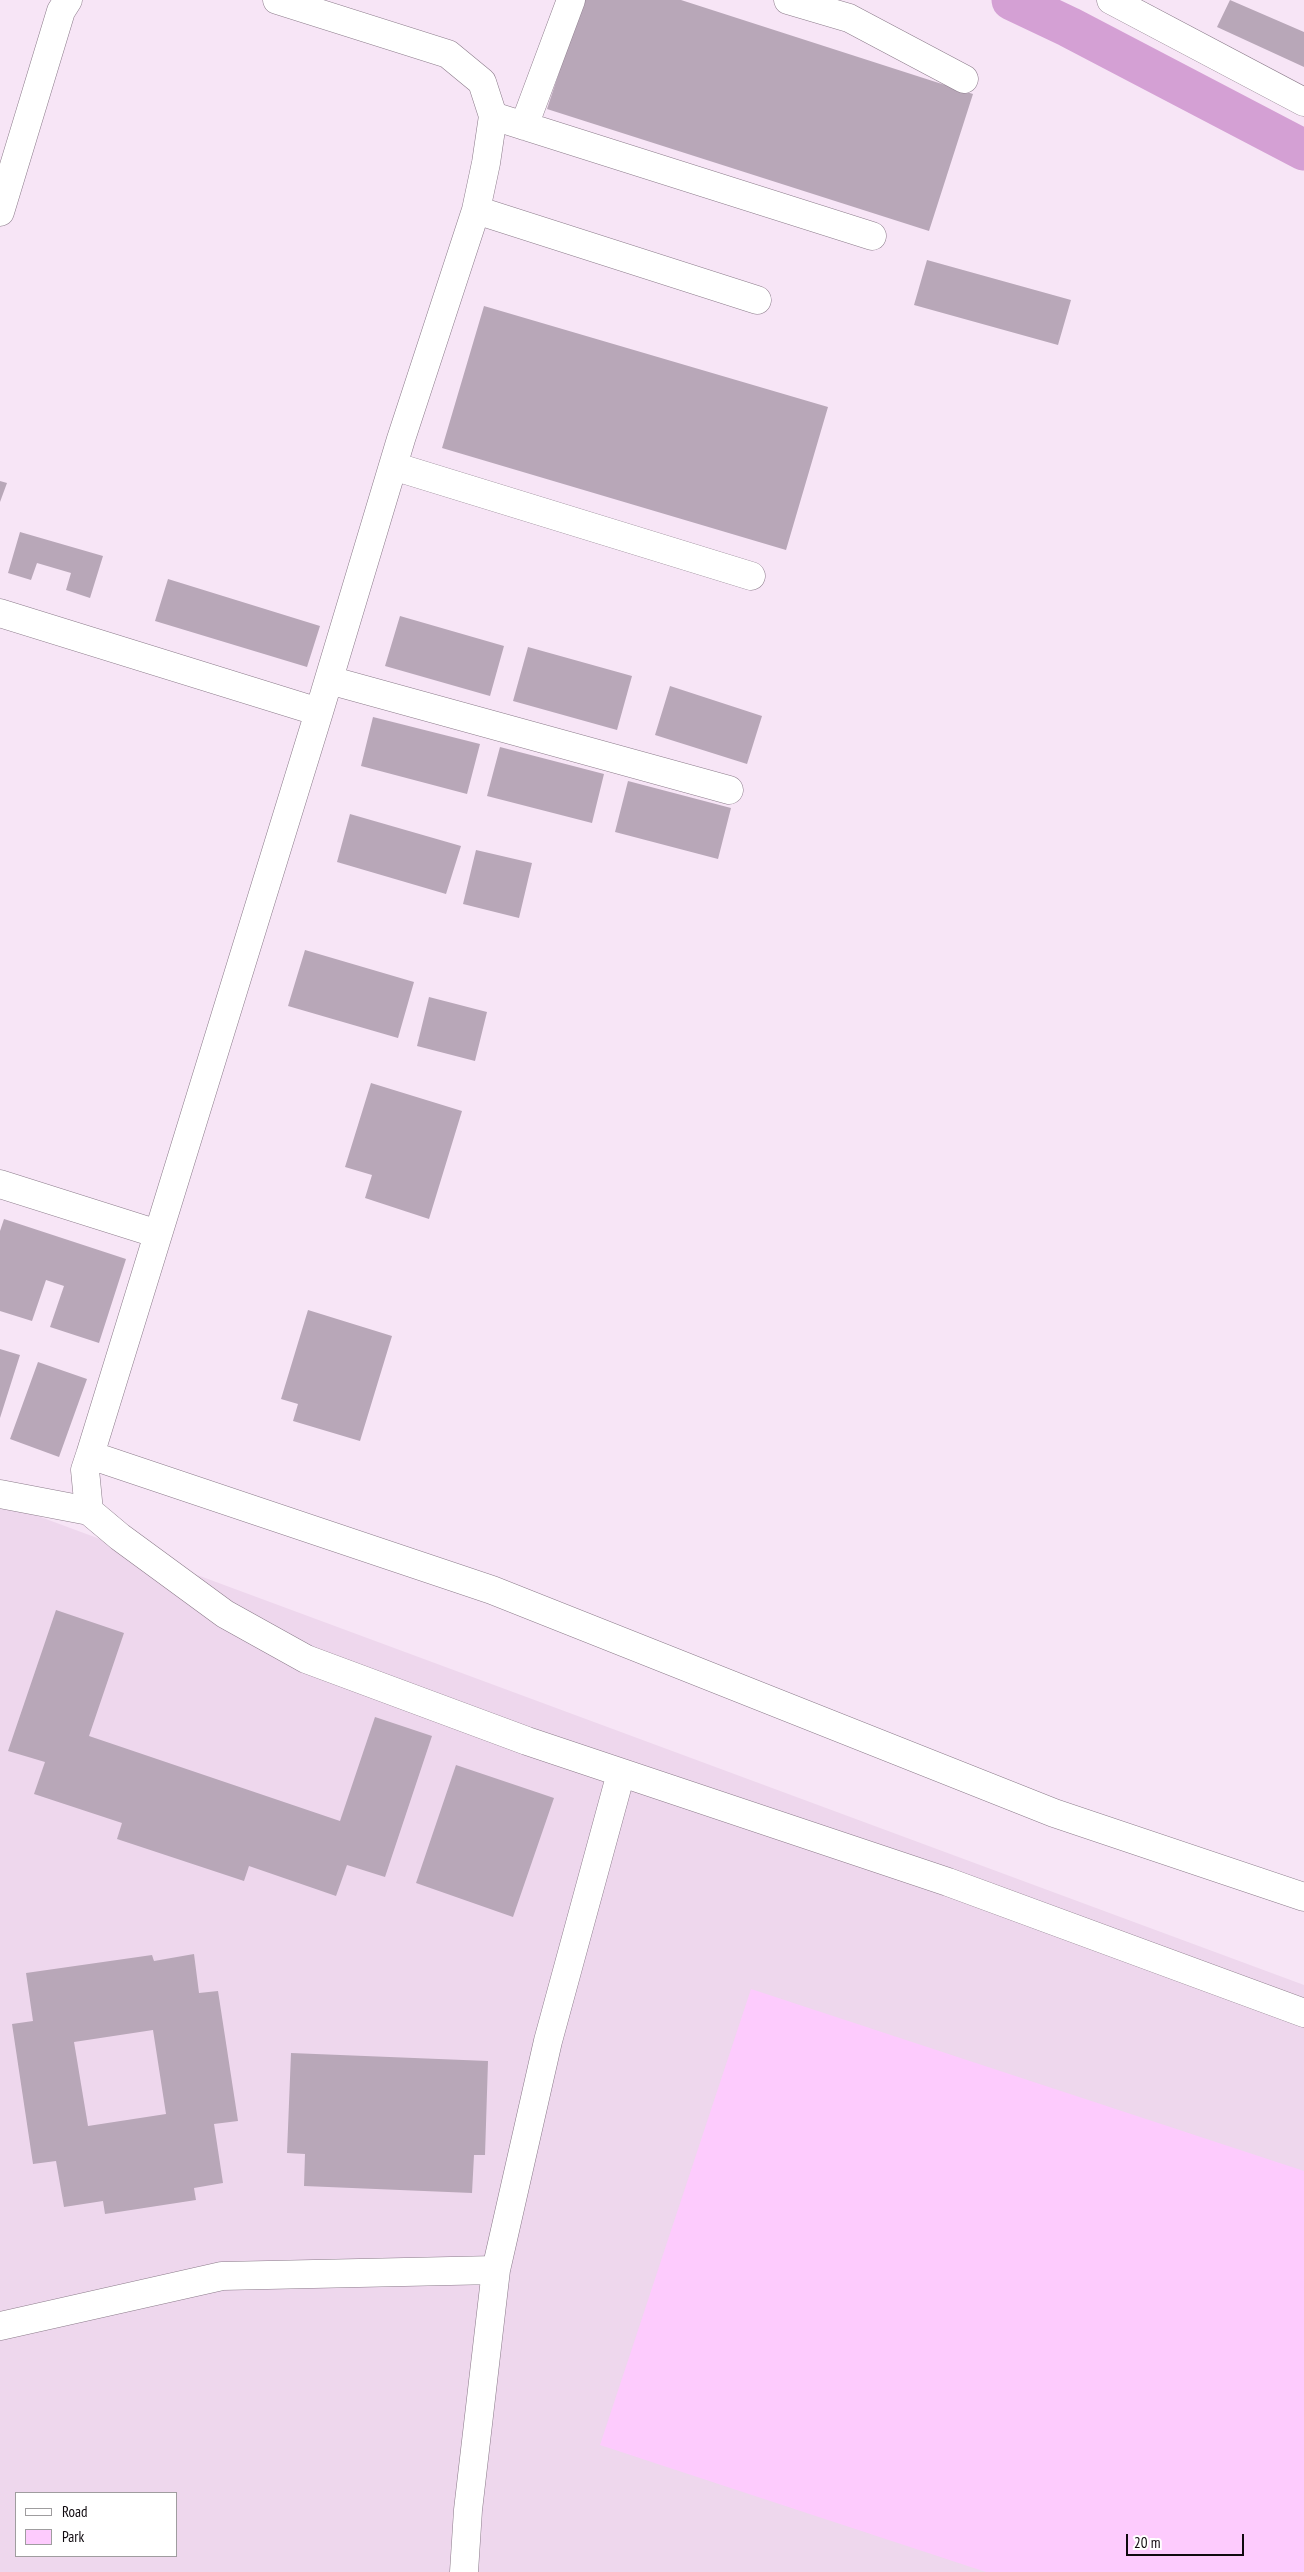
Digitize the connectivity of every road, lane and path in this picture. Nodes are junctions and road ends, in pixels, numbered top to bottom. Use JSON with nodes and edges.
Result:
{"nodes":[{"id":1,"x":68,"y":0,"type":"edge"},
{"id":2,"x":277,"y":0,"type":"edge"},
{"id":3,"x":571,"y":0,"type":"edge"},
{"id":4,"x":788,"y":0,"type":"edge"},
{"id":5,"x":1111,"y":0,"type":"edge"},
{"id":6,"x":964,"y":79,"type":"dead end"},
{"id":7,"x":1304,"y":102,"type":"edge"},
{"id":8,"x":493,"y":116,"type":"junction"},
{"id":9,"x":524,"y":126,"type":"junction"},
{"id":10,"x":476,"y":210,"type":"junction"},
{"id":11,"x":0,"y":212,"type":"edge"},
{"id":12,"x":872,"y":236,"type":"dead end"},
{"id":13,"x":757,"y":300,"type":"dead end"},
{"id":14,"x":393,"y":466,"type":"junction"},
{"id":15,"x":752,"y":576,"type":"dead end"},
{"id":16,"x":0,"y":613,"type":"edge"},
{"id":17,"x":329,"y":680,"type":"junction"},
{"id":18,"x":319,"y":712,"type":"junction"},
{"id":19,"x":730,"y":790,"type":"dead end"},
{"id":20,"x":0,"y":1184,"type":"edge"},
{"id":21,"x":158,"y":1234,"type":"junction"},
{"id":22,"x":90,"y":1455,"type":"junction"},
{"id":23,"x":0,"y":1494,"type":"edge"},
{"id":24,"x":89,"y":1511,"type":"junction"},
{"id":25,"x":621,"y":1773,"type":"junction"},
{"id":26,"x":1304,"y":1897,"type":"edge"},
{"id":27,"x":1304,"y":2013,"type":"edge"},
{"id":28,"x":496,"y":2270,"type":"junction"},
{"id":29,"x":0,"y":2326,"type":"edge"},
{"id":30,"x":464,"y":2572,"type":"edge"}],
"edges":[{"from":1,"to":11,"type":"street"},
{"from":2,"to":8,"type":"street"},
{"from":3,"to":9,"type":"street"},
{"from":4,"to":6,"type":"street"},
{"from":5,"to":7,"type":"street"},
{"from":8,"to":9,"type":"street"},
{"from":8,"to":10,"type":"street"},
{"from":9,"to":12,"type":"street"},
{"from":10,"to":13,"type":"street"},
{"from":10,"to":14,"type":"street"},
{"from":14,"to":15,"type":"street"},
{"from":14,"to":17,"type":"street"},
{"from":16,"to":18,"type":"street"},
{"from":17,"to":18,"type":"street"},
{"from":17,"to":19,"type":"street"},
{"from":18,"to":21,"type":"street"},
{"from":20,"to":21,"type":"street"},
{"from":21,"to":22,"type":"street"},
{"from":22,"to":24,"type":"street"},
{"from":22,"to":26,"type":"street"},
{"from":23,"to":24,"type":"street"},
{"from":24,"to":25,"type":"street"},
{"from":25,"to":27,"type":"street"},
{"from":25,"to":28,"type":"street"},
{"from":28,"to":29,"type":"street"},
{"from":28,"to":30,"type":"street"}]}
